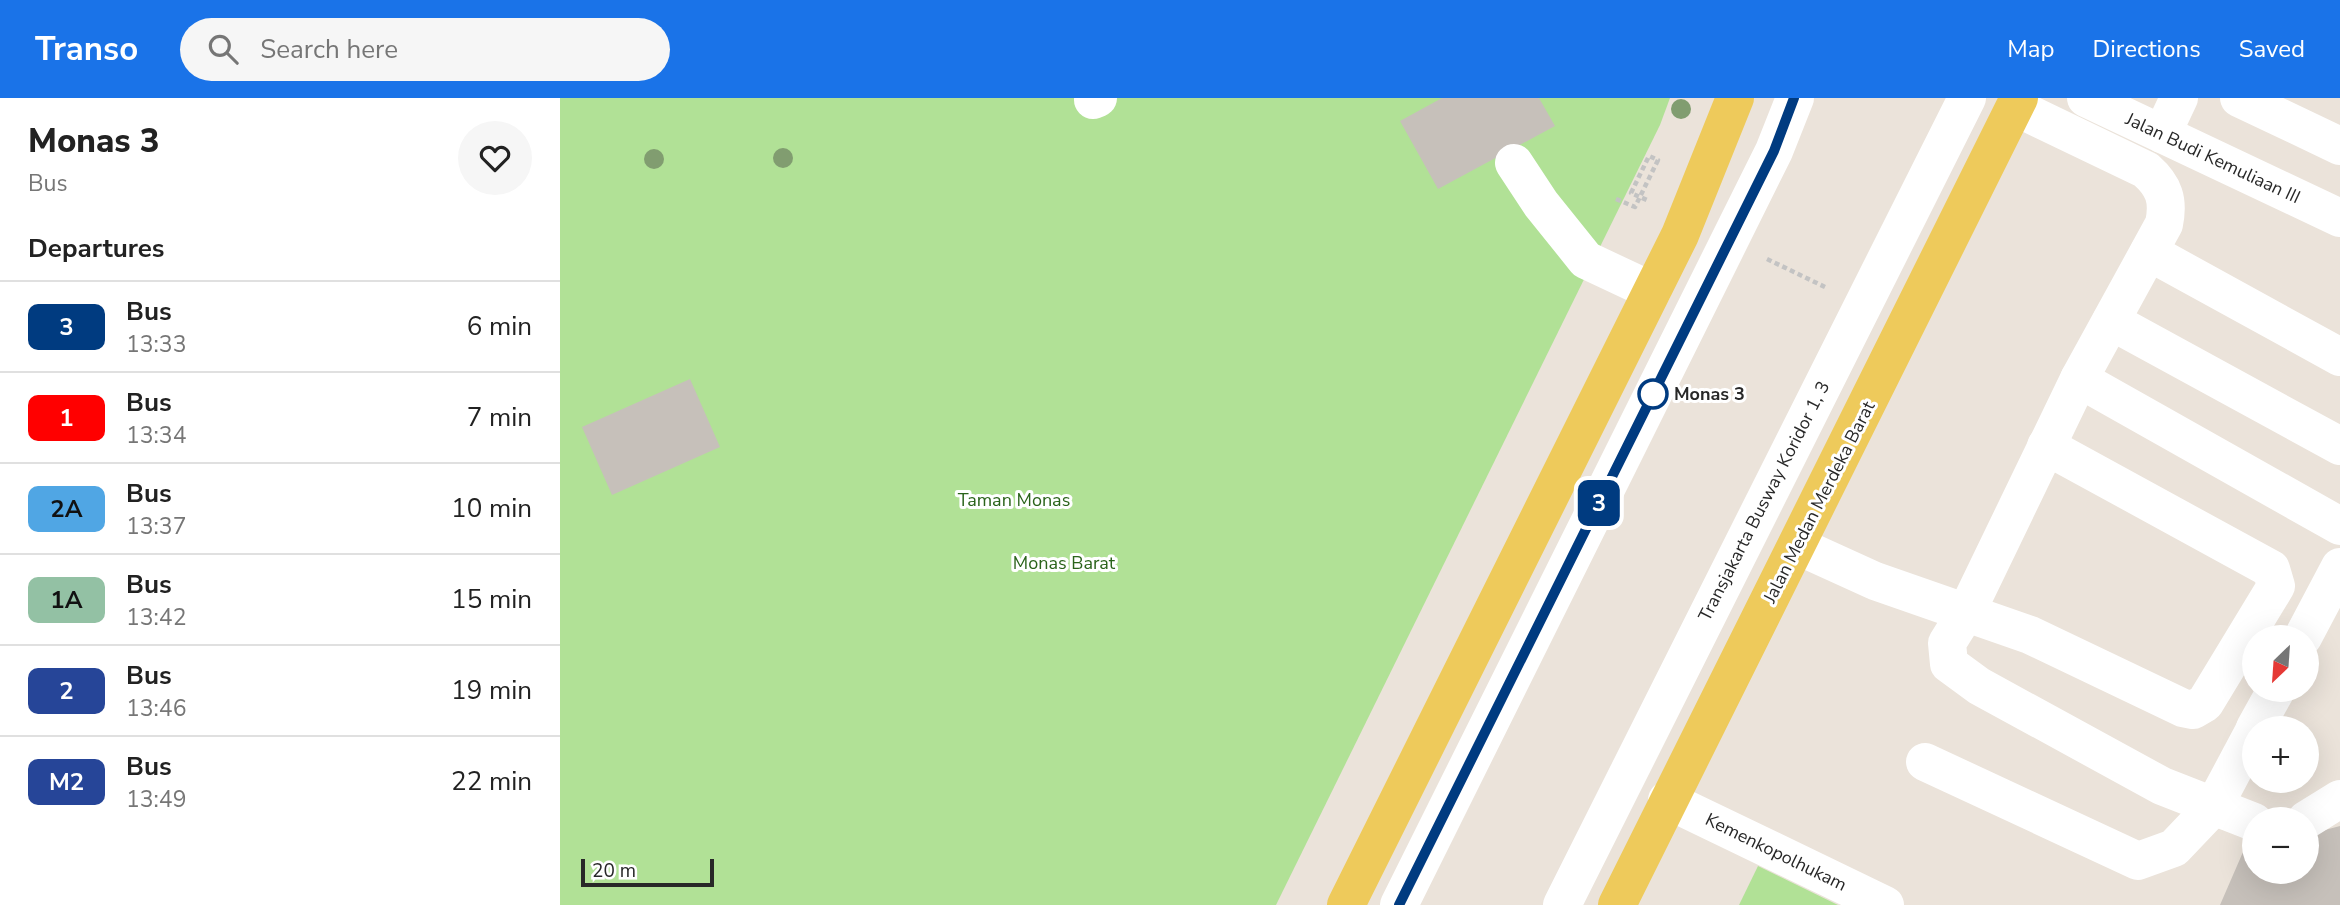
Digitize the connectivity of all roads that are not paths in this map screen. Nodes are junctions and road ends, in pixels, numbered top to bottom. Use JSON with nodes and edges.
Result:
{"nodes":[{"id":1,"x":1735,"y":98,"type":"edge"},
{"id":2,"x":1795,"y":98,"type":"edge"},
{"id":3,"x":1967,"y":98,"type":"edge"},
{"id":4,"x":2086,"y":98,"type":"edge"},
{"id":5,"x":2179,"y":98,"type":"edge"},
{"id":6,"x":2239,"y":98,"type":"edge"},
{"id":7,"x":2017,"y":102,"type":"edge"},
{"id":8,"x":2162,"y":134,"type":"junction"},
{"id":9,"x":2340,"y":146,"type":"edge"},
{"id":10,"x":1514,"y":163,"type":"dead end"},
{"id":11,"x":2340,"y":218,"type":"edge"},
{"id":12,"x":2149,"y":252,"type":"junction"},
{"id":13,"x":1652,"y":291,"type":"junction"},
{"id":14,"x":2111,"y":321,"type":"junction"},
{"id":15,"x":2340,"y":357,"type":"edge"},
{"id":16,"x":2079,"y":379,"type":"junction"},
{"id":17,"x":2046,"y":446,"type":"junction"},
{"id":18,"x":2340,"y":446,"type":"edge"},
{"id":19,"x":2340,"y":526,"type":"edge"},
{"id":20,"x":1798,"y":545,"type":"junction"},
{"id":21,"x":2340,"y":567,"type":"edge"},
{"id":22,"x":1967,"y":611,"type":"junction"},
{"id":23,"x":2259,"y":625,"type":"edge"},
{"id":24,"x":2309,"y":625,"type":"edge"},
{"id":25,"x":2242,"y":656,"type":"edge"},
{"id":26,"x":2242,"y":753,"type":"edge"},
{"id":27,"x":1925,"y":762,"type":"dead end"},
{"id":28,"x":2340,"y":799,"type":"edge"},
{"id":29,"x":1667,"y":800,"type":"junction"},
{"id":30,"x":2214,"y":806,"type":"junction"},
{"id":31,"x":2319,"y":812,"type":"edge"},
{"id":32,"x":2242,"y":817,"type":"edge"},
{"id":33,"x":1346,"y":905,"type":"edge"},
{"id":34,"x":1399,"y":905,"type":"edge"},
{"id":35,"x":1562,"y":905,"type":"edge"},
{"id":36,"x":1617,"y":905,"type":"edge"},
{"id":37,"x":1885,"y":905,"type":"edge"}],
"edges":[{"from":1,"to":13,"type":"main road"},
{"from":2,"to":34,"type":"lane"},
{"from":3,"to":35,"type":"lane","name":"Transjakarta Busway Koridor 1, 3"},
{"from":4,"to":8,"type":"lane","name":"Jalan Budi Kemuliaan III"},
{"from":5,"to":8,"type":"lane"},
{"from":6,"to":9,"type":"lane"},
{"from":7,"to":12,"type":"lane"},
{"from":7,"to":20,"type":"main road","name":"Jalan Medan Merdeka Barat"},
{"from":8,"to":11,"type":"lane","name":"Jalan Budi Kemuliaan III"},
{"from":10,"to":13,"type":"lane"},
{"from":12,"to":14,"type":"lane"},
{"from":12,"to":15,"type":"lane"},
{"from":13,"to":33,"type":"main road"},
{"from":14,"to":16,"type":"lane"},
{"from":14,"to":18,"type":"lane"},
{"from":16,"to":17,"type":"lane"},
{"from":16,"to":19,"type":"lane"},
{"from":17,"to":22,"type":"lane"},
{"from":17,"to":23,"type":"lane"},
{"from":20,"to":22,"type":"lane"},
{"from":20,"to":29,"type":"main road","name":"Jalan Medan Merdeka Barat"},
{"from":21,"to":24,"type":"lane"},
{"from":22,"to":25,"type":"lane"},
{"from":22,"to":30,"type":"lane"},
{"from":26,"to":30,"type":"lane"},
{"from":27,"to":30,"type":"lane"},
{"from":28,"to":31,"type":"lane"},
{"from":29,"to":36,"type":"main road","name":"Jalan Medan Merdeka Barat"},
{"from":29,"to":37,"type":"lane","name":"Kemenkopolhukam"},
{"from":30,"to":32,"type":"lane"}]}
